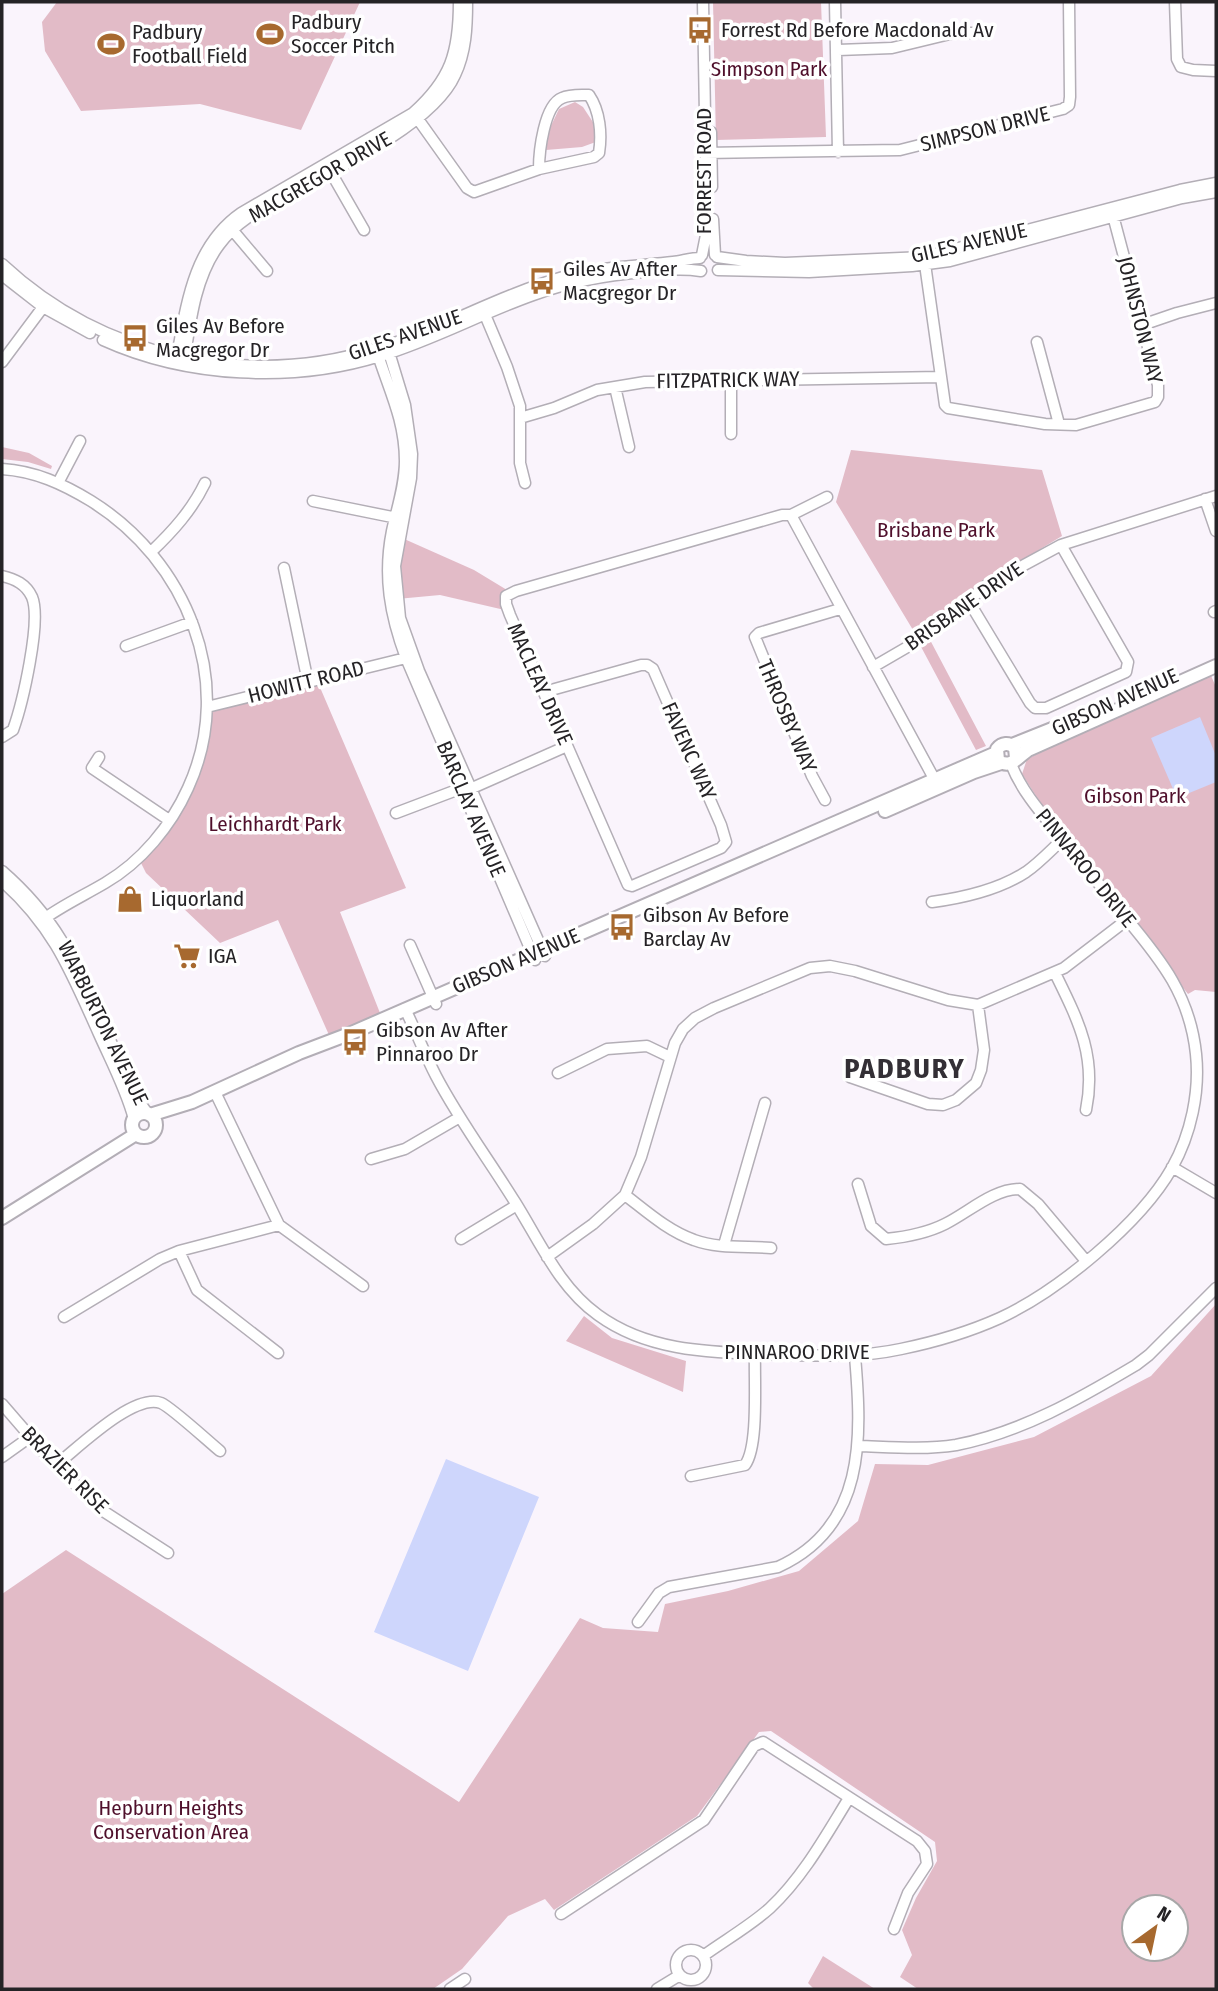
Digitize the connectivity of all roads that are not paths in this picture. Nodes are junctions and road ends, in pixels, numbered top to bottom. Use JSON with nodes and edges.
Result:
{"nodes":[{"id":1,"x":459,"y":2,"type":"edge"},
{"id":2,"x":467,"y":2,"type":"edge"},
{"id":3,"x":703,"y":2,"type":"edge"},
{"id":4,"x":710,"y":2,"type":"edge"},
{"id":5,"x":835,"y":2,"type":"edge"},
{"id":6,"x":1069,"y":2,"type":"edge"},
{"id":7,"x":1175,"y":2,"type":"edge"},
{"id":8,"x":972,"y":33,"type":"dead end"},
{"id":9,"x":838,"y":50,"type":"junction"},
{"id":10,"x":1216,"y":71,"type":"edge"},
{"id":11,"x":416,"y":116,"type":"junction"},
{"id":12,"x":838,"y":152,"type":"junction"},
{"id":13,"x":708,"y":153,"type":"junction"},
{"id":14,"x":328,"y":168,"type":"junction"},
{"id":15,"x":539,"y":169,"type":"junction"},
{"id":16,"x":1216,"y":183,"type":"edge"},
{"id":17,"x":1216,"y":192,"type":"edge"},
{"id":18,"x":1112,"y":212,"type":"junction"},
{"id":19,"x":229,"y":227,"type":"junction"},
{"id":20,"x":363,"y":230,"type":"dead end"},
{"id":21,"x":716,"y":256,"type":"junction"},
{"id":22,"x":701,"y":257,"type":"junction"},
{"id":23,"x":925,"y":261,"type":"junction"},
{"id":24,"x":2,"y":264,"type":"edge"},
{"id":25,"x":718,"y":270,"type":"junction"},
{"id":26,"x":267,"y":271,"type":"dead end"},
{"id":27,"x":701,"y":271,"type":"junction"},
{"id":28,"x":2,"y":275,"type":"edge"},
{"id":29,"x":46,"y":303,"type":"junction"},
{"id":30,"x":1216,"y":303,"type":"edge"},
{"id":31,"x":484,"y":311,"type":"junction"},
{"id":32,"x":1142,"y":325,"type":"junction"},
{"id":33,"x":1037,"y":342,"type":"dead end"},
{"id":34,"x":383,"y":351,"type":"junction"},
{"id":35,"x":180,"y":360,"type":"junction"},
{"id":36,"x":2,"y":362,"type":"edge"},
{"id":37,"x":941,"y":377,"type":"junction"},
{"id":38,"x":731,"y":381,"type":"junction"},
{"id":39,"x":615,"y":387,"type":"junction"},
{"id":40,"x":520,"y":418,"type":"junction"},
{"id":41,"x":1059,"y":424,"type":"junction"},
{"id":42,"x":731,"y":434,"type":"dead end"},
{"id":43,"x":80,"y":441,"type":"dead end"},
{"id":44,"x":629,"y":447,"type":"dead end"},
{"id":45,"x":2,"y":469,"type":"edge"},
{"id":46,"x":205,"y":483,"type":"dead end"},
{"id":47,"x":58,"y":484,"type":"junction"},
{"id":48,"x":525,"y":484,"type":"dead end"},
{"id":49,"x":1211,"y":497,"type":"edge"},
{"id":50,"x":827,"y":498,"type":"dead end"},
{"id":51,"x":313,"y":501,"type":"dead end"},
{"id":52,"x":791,"y":515,"type":"junction"},
{"id":53,"x":399,"y":518,"type":"junction"},
{"id":54,"x":1216,"y":531,"type":"edge"},
{"id":55,"x":1060,"y":545,"type":"junction"},
{"id":56,"x":151,"y":552,"type":"junction"},
{"id":57,"x":284,"y":568,"type":"dead end"},
{"id":58,"x":2,"y":576,"type":"edge"},
{"id":59,"x":968,"y":600,"type":"junction"},
{"id":60,"x":840,"y":609,"type":"junction"},
{"id":61,"x":192,"y":622,"type":"junction"},
{"id":62,"x":126,"y":646,"type":"dead end"},
{"id":63,"x":1216,"y":656,"type":"edge"},
{"id":64,"x":409,"y":657,"type":"junction"},
{"id":65,"x":1216,"y":666,"type":"edge"},
{"id":66,"x":873,"y":667,"type":"junction"},
{"id":67,"x":309,"y":682,"type":"junction"},
{"id":68,"x":544,"y":692,"type":"junction"},
{"id":69,"x":207,"y":706,"type":"junction"},
{"id":70,"x":2,"y":737,"type":"edge"},
{"id":71,"x":567,"y":746,"type":"junction"},
{"id":72,"x":1007,"y":756,"type":"junction"},
{"id":73,"x":99,"y":757,"type":"dead end"},
{"id":74,"x":936,"y":783,"type":"junction"},
{"id":75,"x":466,"y":788,"type":"junction"},
{"id":76,"x":825,"y":800,"type":"dead end"},
{"id":77,"x":397,"y":813,"type":"dead end"},
{"id":78,"x":169,"y":820,"type":"junction"},
{"id":79,"x":1063,"y":839,"type":"junction"},
{"id":80,"x":2,"y":871,"type":"edge"},
{"id":81,"x":2,"y":881,"type":"edge"},
{"id":82,"x":632,"y":886,"type":"joint"},
{"id":83,"x":932,"y":902,"type":"dead end"},
{"id":84,"x":44,"y":919,"type":"junction"},
{"id":85,"x":1128,"y":919,"type":"junction"},
{"id":86,"x":410,"y":945,"type":"dead end"},
{"id":87,"x":538,"y":955,"type":"junction"},
{"id":88,"x":1055,"y":973,"type":"junction"},
{"id":89,"x":434,"y":1000,"type":"junction"},
{"id":90,"x":978,"y":1005,"type":"junction"},
{"id":91,"x":406,"y":1012,"type":"junction"},
{"id":92,"x":670,"y":1057,"type":"junction"},
{"id":93,"x":558,"y":1073,"type":"dead end"},
{"id":94,"x":850,"y":1077,"type":"dead end"},
{"id":95,"x":217,"y":1094,"type":"junction"},
{"id":96,"x":765,"y":1102,"type":"dead end"},
{"id":97,"x":1086,"y":1110,"type":"dead end"},
{"id":98,"x":151,"y":1117,"type":"junction"},
{"id":99,"x":460,"y":1117,"type":"junction"},
{"id":100,"x":134,"y":1126,"type":"junction"},
{"id":101,"x":371,"y":1160,"type":"dead end"},
{"id":102,"x":1172,"y":1167,"type":"junction"},
{"id":103,"x":858,"y":1184,"type":"dead end"},
{"id":104,"x":1216,"y":1193,"type":"edge"},
{"id":105,"x":625,"y":1195,"type":"junction"},
{"id":106,"x":517,"y":1205,"type":"junction"},
{"id":107,"x":2,"y":1209,"type":"edge"},
{"id":108,"x":2,"y":1219,"type":"edge"},
{"id":109,"x":279,"y":1225,"type":"junction"},
{"id":110,"x":461,"y":1239,"type":"dead end"},
{"id":111,"x":724,"y":1245,"type":"junction"},
{"id":112,"x":771,"y":1248,"type":"dead end"},
{"id":113,"x":179,"y":1251,"type":"junction"},
{"id":114,"x":547,"y":1256,"type":"junction"},
{"id":115,"x":1086,"y":1261,"type":"junction"},
{"id":116,"x":363,"y":1286,"type":"dead end"},
{"id":117,"x":1216,"y":1288,"type":"edge"},
{"id":118,"x":64,"y":1317,"type":"dead end"},
{"id":119,"x":278,"y":1353,"type":"dead end"},
{"id":120,"x":755,"y":1354,"type":"junction"},
{"id":121,"x":855,"y":1356,"type":"junction"},
{"id":122,"x":2,"y":1404,"type":"edge"},
{"id":123,"x":30,"y":1437,"type":"junction"},
{"id":124,"x":859,"y":1446,"type":"junction"},
{"id":125,"x":220,"y":1451,"type":"dead end"},
{"id":126,"x":2,"y":1457,"type":"edge"},
{"id":127,"x":56,"y":1465,"type":"junction"},
{"id":128,"x":691,"y":1476,"type":"dead end"},
{"id":129,"x":168,"y":1553,"type":"dead end"},
{"id":130,"x":638,"y":1622,"type":"dead end"},
{"id":131,"x":849,"y":1798,"type":"junction"},
{"id":132,"x":561,"y":1914,"type":"dead end"},
{"id":133,"x":894,"y":1929,"type":"dead end"},
{"id":134,"x":703,"y":1956,"type":"junction"},
{"id":135,"x":680,"y":1975,"type":"junction"},
{"id":136,"x":700,"y":1977,"type":"junction"},
{"id":137,"x":465,"y":1979,"type":"dead end"},
{"id":138,"x":450,"y":1989,"type":"edge"},
{"id":139,"x":657,"y":1989,"type":"edge"},
{"id":140,"x":706,"y":1989,"type":"edge"}],
"edges":[{"from":1,"to":11,"type":"street","name":"MACGREGOR DRIVE"},
{"from":2,"to":11,"type":"street","name":"MACGREGOR DRIVE"},
{"from":3,"to":13,"type":"street","name":"FORREST ROAD"},
{"from":4,"to":13,"type":"street","name":"FORREST ROAD"},
{"from":5,"to":9,"type":"street"},
{"from":6,"to":12,"type":"street","name":"SIMPSON DRIVE"},
{"from":7,"to":10,"type":"street"},
{"from":8,"to":9,"type":"street"},
{"from":9,"to":12,"type":"street"},
{"from":11,"to":14,"type":"street","name":"MACGREGOR DRIVE"},
{"from":11,"to":15,"type":"street"},
{"from":12,"to":13,"type":"street","name":"SIMPSON DRIVE"},
{"from":13,"to":21,"type":"street","name":"FORREST ROAD"},
{"from":13,"to":22,"type":"street","name":"FORREST ROAD"},
{"from":14,"to":19,"type":"street","name":"MACGREGOR DRIVE"},
{"from":14,"to":20,"type":"street"},
{"from":15,"to":15,"type":"street"},
{"from":16,"to":18,"type":"street","name":"GILES AVENUE"},
{"from":17,"to":18,"type":"street","name":"GILES AVENUE"},
{"from":18,"to":23,"type":"street","name":"GILES AVENUE"},
{"from":18,"to":32,"type":"street","name":"JOHNSTON WAY"},
{"from":19,"to":26,"type":"street"},
{"from":19,"to":35,"type":"street","name":"MACGREGOR DRIVE"},
{"from":21,"to":22,"type":"street"},
{"from":21,"to":23,"type":"street","name":"GILES AVENUE"},
{"from":21,"to":25,"type":"street"},
{"from":22,"to":27,"type":"street"},
{"from":22,"to":31,"type":"street","name":"GILES AVENUE"},
{"from":23,"to":25,"type":"street","name":"GILES AVENUE"},
{"from":23,"to":37,"type":"street","name":"JOHNSTON WAY"},
{"from":24,"to":29,"type":"street","name":"GILES AVENUE"},
{"from":25,"to":27,"type":"street"},
{"from":27,"to":31,"type":"street","name":"GILES AVENUE"},
{"from":28,"to":29,"type":"street","name":"GILES AVENUE"},
{"from":29,"to":35,"type":"street","name":"GILES AVENUE"},
{"from":29,"to":36,"type":"street"},
{"from":30,"to":32,"type":"street"},
{"from":31,"to":34,"type":"street","name":"GILES AVENUE"},
{"from":31,"to":40,"type":"street"},
{"from":32,"to":41,"type":"street","name":"JOHNSTON WAY"},
{"from":33,"to":41,"type":"street"},
{"from":34,"to":35,"type":"street","name":"GILES AVENUE"},
{"from":34,"to":53,"type":"street","name":"BARCLAY AVENUE"},
{"from":37,"to":38,"type":"street","name":"FITZPATRICK WAY"},
{"from":37,"to":41,"type":"street","name":"JOHNSTON WAY"},
{"from":38,"to":39,"type":"street","name":"FITZPATRICK WAY"},
{"from":38,"to":42,"type":"street"},
{"from":39,"to":40,"type":"street","name":"FITZPATRICK WAY"},
{"from":39,"to":44,"type":"street"},
{"from":40,"to":48,"type":"street"},
{"from":43,"to":47,"type":"street"},
{"from":45,"to":47,"type":"street"},
{"from":46,"to":56,"type":"street"},
{"from":47,"to":56,"type":"street"},
{"from":49,"to":54,"type":"street"},
{"from":49,"to":55,"type":"street","name":"BRISBANE DRIVE"},
{"from":50,"to":52,"type":"street","name":"MACLEAY DRIVE"},
{"from":51,"to":53,"type":"street"},
{"from":52,"to":60,"type":"street"},
{"from":52,"to":68,"type":"street","name":"MACLEAY DRIVE"},
{"from":53,"to":64,"type":"street","name":"BARCLAY AVENUE"},
{"from":55,"to":59,"type":"street","name":"BRISBANE DRIVE"},
{"from":55,"to":59,"type":"street"},
{"from":56,"to":61,"type":"street"},
{"from":57,"to":67,"type":"street"},
{"from":58,"to":70,"type":"street"},
{"from":59,"to":66,"type":"street","name":"BRISBANE DRIVE"},
{"from":60,"to":66,"type":"street"},
{"from":60,"to":76,"type":"street","name":"THROSBY WAY"},
{"from":61,"to":62,"type":"street"},
{"from":61,"to":69,"type":"street"},
{"from":63,"to":72,"type":"main road","name":"GIBSON AVENUE"},
{"from":64,"to":67,"type":"street","name":"HOWITT ROAD"},
{"from":64,"to":75,"type":"street","name":"BARCLAY AVENUE"},
{"from":65,"to":72,"type":"main road","name":"GIBSON AVENUE"},
{"from":66,"to":74,"type":"street"},
{"from":67,"to":69,"type":"street","name":"HOWITT ROAD"},
{"from":68,"to":71,"type":"street","name":"MACLEAY DRIVE"},
{"from":68,"to":82,"type":"street","name":"FAVENC WAY"},
{"from":69,"to":78,"type":"street"},
{"from":71,"to":75,"type":"street"},
{"from":71,"to":82,"type":"street","name":"MACLEAY DRIVE"},
{"from":72,"to":74,"type":"main road","name":"GIBSON AVENUE"},
{"from":72,"to":79,"type":"street","name":"PINNAROO DRIVE"},
{"from":73,"to":78,"type":"street"},
{"from":74,"to":87,"type":"main road","name":"GIBSON AVENUE"},
{"from":75,"to":77,"type":"street"},
{"from":75,"to":87,"type":"street","name":"BARCLAY AVENUE"},
{"from":78,"to":84,"type":"street"},
{"from":79,"to":83,"type":"street"},
{"from":79,"to":85,"type":"street","name":"PINNAROO DRIVE"},
{"from":80,"to":84,"type":"street","name":"WARBURTON AVENUE"},
{"from":81,"to":84,"type":"street","name":"WARBURTON AVENUE"},
{"from":84,"to":98,"type":"street","name":"WARBURTON AVENUE"},
{"from":84,"to":100,"type":"street","name":"WARBURTON AVENUE"},
{"from":85,"to":88,"type":"street"},
{"from":85,"to":102,"type":"street","name":"PINNAROO DRIVE"},
{"from":86,"to":89,"type":"street"},
{"from":87,"to":89,"type":"main road","name":"GIBSON AVENUE"},
{"from":88,"to":90,"type":"street"},
{"from":88,"to":97,"type":"street"},
{"from":89,"to":91,"type":"main road","name":"GIBSON AVENUE"},
{"from":90,"to":92,"type":"street"},
{"from":90,"to":94,"type":"street"},
{"from":91,"to":95,"type":"main road","name":"GIBSON AVENUE"},
{"from":91,"to":99,"type":"street","name":"PINNAROO DRIVE"},
{"from":92,"to":93,"type":"street"},
{"from":92,"to":105,"type":"street"},
{"from":95,"to":98,"type":"main road","name":"GIBSON AVENUE"},
{"from":95,"to":109,"type":"street"},
{"from":96,"to":111,"type":"street"},
{"from":98,"to":100,"type":"main road"},
{"from":98,"to":100,"type":"main road"},
{"from":99,"to":101,"type":"street"},
{"from":99,"to":106,"type":"street","name":"PINNAROO DRIVE"},
{"from":100,"to":107,"type":"main road"},
{"from":100,"to":108,"type":"main road"},
{"from":102,"to":104,"type":"street"},
{"from":102,"to":115,"type":"street","name":"PINNAROO DRIVE"},
{"from":103,"to":115,"type":"street"},
{"from":105,"to":111,"type":"street"},
{"from":105,"to":114,"type":"street"},
{"from":106,"to":110,"type":"street"},
{"from":106,"to":114,"type":"street","name":"PINNAROO DRIVE"},
{"from":109,"to":113,"type":"street"},
{"from":109,"to":116,"type":"street"},
{"from":111,"to":112,"type":"street"},
{"from":113,"to":118,"type":"street"},
{"from":113,"to":119,"type":"street"},
{"from":114,"to":120,"type":"street","name":"PINNAROO DRIVE"},
{"from":115,"to":121,"type":"street","name":"PINNAROO DRIVE"},
{"from":117,"to":124,"type":"street"},
{"from":120,"to":121,"type":"street","name":"PINNAROO DRIVE"},
{"from":120,"to":128,"type":"street"},
{"from":121,"to":124,"type":"street"},
{"from":122,"to":123,"type":"street","name":"BRAZIER RISE"},
{"from":123,"to":126,"type":"street"},
{"from":123,"to":127,"type":"street","name":"BRAZIER RISE"},
{"from":124,"to":130,"type":"street"},
{"from":125,"to":127,"type":"street"},
{"from":127,"to":129,"type":"street","name":"BRAZIER RISE"},
{"from":131,"to":132,"type":"street"},
{"from":131,"to":133,"type":"street"},
{"from":131,"to":134,"type":"street"},
{"from":134,"to":135,"type":"street"},
{"from":134,"to":136,"type":"street"},
{"from":135,"to":136,"type":"street"},
{"from":135,"to":139,"type":"street"},
{"from":136,"to":140,"type":"street"},
{"from":137,"to":138,"type":"street"}]}
